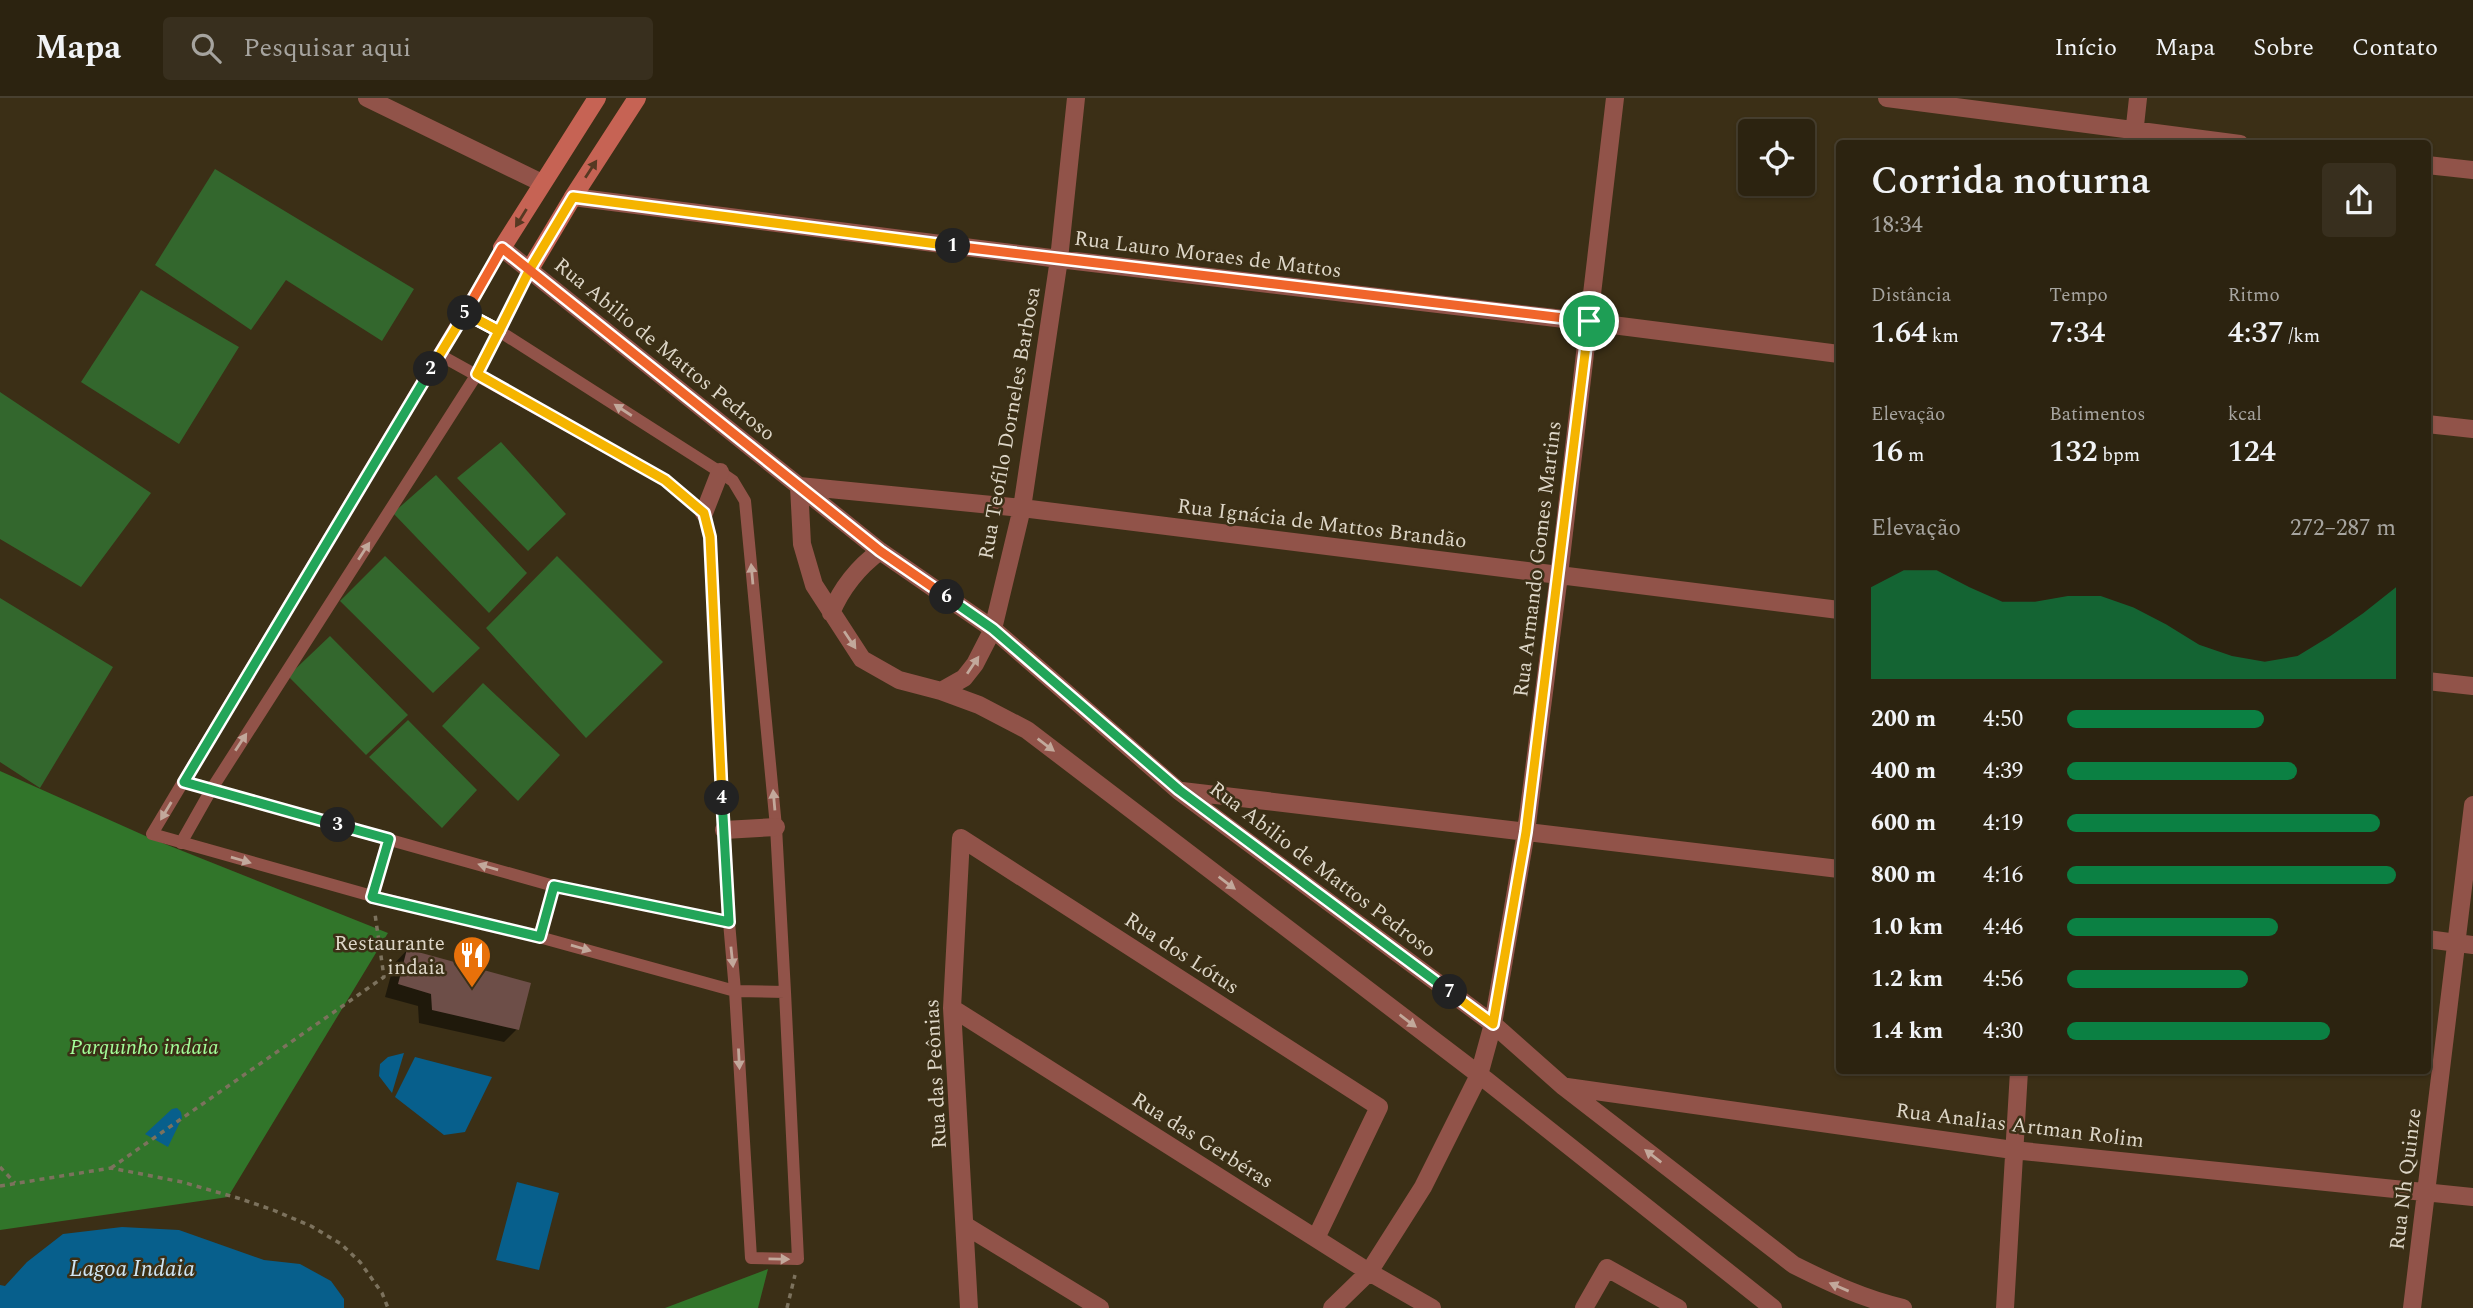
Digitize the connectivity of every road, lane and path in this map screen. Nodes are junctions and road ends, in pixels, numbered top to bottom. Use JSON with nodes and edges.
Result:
{"nodes":[{"id":1,"x":367,"y":98,"type":"edge"},
{"id":2,"x":597,"y":98,"type":"edge"},
{"id":3,"x":637,"y":98,"type":"edge"},
{"id":4,"x":1076,"y":98,"type":"edge"},
{"id":5,"x":1615,"y":98,"type":"edge"},
{"id":6,"x":1887,"y":98,"type":"edge"},
{"id":7,"x":2138,"y":98,"type":"edge"},
{"id":8,"x":2134,"y":138,"type":"edge"},
{"id":9,"x":2169,"y":140,"type":"edge"},
{"id":10,"x":2431,"y":165,"type":"edge"},
{"id":11,"x":2473,"y":170,"type":"edge"},
{"id":12,"x":542,"y":183,"type":"junction"},
{"id":13,"x":573,"y":197,"type":"junction"},
{"id":14,"x":502,"y":248,"type":"junction"},
{"id":15,"x":1059,"y":260,"type":"junction"},
{"id":16,"x":530,"y":269,"type":"junction"},
{"id":17,"x":465,"y":313,"type":"junction"},
{"id":18,"x":1589,"y":321,"type":"junction"},
{"id":19,"x":499,"y":331,"type":"junction"},
{"id":20,"x":1836,"y":354,"type":"edge"},
{"id":21,"x":440,"y":355,"type":"junction"},
{"id":22,"x":477,"y":374,"type":"junction"},
{"id":23,"x":2431,"y":424,"type":"edge"},
{"id":24,"x":2473,"y":429,"type":"edge"},
{"id":25,"x":720,"y":472,"type":"junction"},
{"id":26,"x":799,"y":486,"type":"junction"},
{"id":27,"x":1022,"y":508,"type":"junction"},
{"id":28,"x":704,"y":513,"type":"junction"},
{"id":29,"x":880,"y":551,"type":"junction"},
{"id":30,"x":1559,"y":575,"type":"junction"},
{"id":31,"x":1836,"y":610,"type":"edge"},
{"id":32,"x":831,"y":613,"type":"junction"},
{"id":33,"x":993,"y":629,"type":"junction"},
{"id":34,"x":2431,"y":681,"type":"edge"},
{"id":35,"x":2473,"y":686,"type":"edge"},
{"id":36,"x":941,"y":691,"type":"junction"},
{"id":37,"x":184,"y":782,"type":"junction"},
{"id":38,"x":211,"y":790,"type":"junction"},
{"id":39,"x":1179,"y":790,"type":"junction"},
{"id":40,"x":2473,"y":805,"type":"edge"},
{"id":41,"x":776,"y":827,"type":"junction"},
{"id":42,"x":724,"y":830,"type":"junction"},
{"id":43,"x":1526,"y":832,"type":"junction"},
{"id":44,"x":961,"y":838,"type":"joint"},
{"id":45,"x":389,"y":839,"type":"junction"},
{"id":46,"x":181,"y":843,"type":"junction"},
{"id":47,"x":1836,"y":869,"type":"edge"},
{"id":48,"x":554,"y":886,"type":"junction"},
{"id":49,"x":372,"y":897,"type":"junction"},
{"id":50,"x":729,"y":922,"type":"junction"},
{"id":51,"x":540,"y":937,"type":"junction"},
{"id":52,"x":2431,"y":940,"type":"edge"},
{"id":53,"x":2465,"y":944,"type":"edge"},
{"id":54,"x":736,"y":991,"type":"junction"},
{"id":55,"x":786,"y":992,"type":"junction"},
{"id":56,"x":952,"y":1008,"type":"junction"},
{"id":57,"x":1493,"y":1024,"type":"junction"},
{"id":58,"x":2018,"y":1074,"type":"edge"},
{"id":59,"x":1482,"y":1078,"type":"junction"},
{"id":60,"x":1564,"y":1087,"type":"junction"},
{"id":61,"x":2013,"y":1150,"type":"junction"},
{"id":62,"x":0,"y":1167,"type":"edge"},
{"id":63,"x":111,"y":1168,"type":"junction"},
{"id":64,"x":16,"y":1184,"type":"junction"},
{"id":65,"x":0,"y":1186,"type":"edge"},
{"id":66,"x":2426,"y":1192,"type":"junction"},
{"id":67,"x":2473,"y":1197,"type":"edge"},
{"id":68,"x":966,"y":1226,"type":"junction"},
{"id":69,"x":1315,"y":1238,"type":"junction"},
{"id":70,"x":798,"y":1259,"type":"junction"},
{"id":71,"x":1374,"y":1275,"type":"junction"},
{"id":72,"x":388,"y":1308,"type":"edge"},
{"id":73,"x":787,"y":1308,"type":"edge"},
{"id":74,"x":970,"y":1308,"type":"edge"},
{"id":75,"x":1100,"y":1308,"type":"edge"},
{"id":76,"x":1332,"y":1308,"type":"edge"},
{"id":77,"x":1432,"y":1308,"type":"edge"},
{"id":78,"x":1584,"y":1308,"type":"edge"},
{"id":79,"x":1678,"y":1308,"type":"edge"},
{"id":80,"x":1773,"y":1308,"type":"edge"},
{"id":81,"x":1903,"y":1308,"type":"edge"},
{"id":82,"x":2005,"y":1308,"type":"edge"},
{"id":83,"x":2412,"y":1308,"type":"edge"}],
"edges":[{"from":1,"to":12,"type":"street"},
{"from":2,"to":12,"type":"street"},
{"from":13,"to":3,"type":"street","one_way":true},
{"from":4,"to":15,"type":"street","name":"Rua Teofilo Dorneles Barbosa"},
{"from":5,"to":18,"type":"street","name":"Rua Armando Gomes Martins"},
{"from":6,"to":8,"type":"street"},
{"from":7,"to":8,"type":"street"},
{"from":8,"to":9,"type":"street"},
{"from":10,"to":11,"type":"street"},
{"from":12,"to":14,"type":"street","one_way":true},
{"from":13,"to":15,"type":"street","name":"Rua Lauro Moraes de Mattos"},
{"from":13,"to":16,"type":"street"},
{"from":14,"to":16,"type":"street","name":"Rua Abilio de Mattos Pedroso"},
{"from":14,"to":17,"type":"lane"},
{"from":15,"to":18,"type":"street","name":"Rua Lauro Moraes de Mattos"},
{"from":15,"to":27,"type":"street","name":"Rua Teofilo Dorneles Barbosa"},
{"from":16,"to":19,"type":"lane"},
{"from":16,"to":26,"type":"street","name":"Rua Abilio de Mattos Pedroso"},
{"from":17,"to":19,"type":"lane"},
{"from":17,"to":21,"type":"lane"},
{"from":18,"to":20,"type":"street","name":"Rua Lauro Moraes de Mattos"},
{"from":18,"to":30,"type":"street","name":"Rua Armando Gomes Martins"},
{"from":19,"to":22,"type":"lane"},
{"from":25,"to":19,"type":"lane","one_way":true},
{"from":21,"to":22,"type":"lane"},
{"from":21,"to":37,"type":"lane"},
{"from":22,"to":28,"type":"lane"},
{"from":38,"to":22,"type":"lane","one_way":true},
{"from":23,"to":24,"type":"street"},
{"from":25,"to":28,"type":"street"},
{"from":41,"to":25,"type":"lane","one_way":true},
{"from":26,"to":27,"type":"street","name":"Rua Ignácia de Mattos Brandão"},
{"from":26,"to":29,"type":"street","name":"Rua Abilio de Mattos Pedroso"},
{"from":26,"to":32,"type":"street"},
{"from":27,"to":30,"type":"street","name":"Rua Ignácia de Mattos Brandão"},
{"from":27,"to":33,"type":"street","name":"Rua Teofilo Dorneles Barbosa"},
{"from":28,"to":42,"type":"lane"},
{"from":29,"to":32,"type":"street"},
{"from":29,"to":33,"type":"street","name":"Rua Abilio de Mattos Pedroso"},
{"from":30,"to":31,"type":"street","name":"Rua Ignácia de Mattos Brandão"},
{"from":30,"to":43,"type":"street","name":"Rua Armando Gomes Martins"},
{"from":32,"to":36,"type":"street","one_way":true},
{"from":36,"to":33,"type":"street","name":"Rua Teofilo Dorneles Barbosa","one_way":true},
{"from":33,"to":39,"type":"street","name":"Rua Abilio de Mattos Pedroso"},
{"from":34,"to":35,"type":"street"},
{"from":36,"to":59,"type":"street","one_way":true},
{"from":37,"to":38,"type":"lane"},
{"from":37,"to":46,"type":"lane","one_way":true},
{"from":38,"to":45,"type":"lane"},
{"from":38,"to":46,"type":"lane"},
{"from":39,"to":43,"type":"street"},
{"from":39,"to":57,"type":"street","name":"Rua Abilio de Mattos Pedroso"},
{"from":40,"to":53,"type":"street","name":"Rua Nh Quinze"},
{"from":41,"to":42,"type":"street"},
{"from":41,"to":55,"type":"lane"},
{"from":42,"to":50,"type":"lane"},
{"from":43,"to":47,"type":"street"},
{"from":43,"to":57,"type":"street","name":"Rua Armando Gomes Martins"},
{"from":44,"to":56,"type":"street","name":"Rua das Peônias"},
{"from":44,"to":69,"type":"street","name":"Rua dos Lótus"},
{"from":48,"to":45,"type":"lane","one_way":true},
{"from":45,"to":49,"type":"lane"},
{"from":46,"to":49,"type":"lane","one_way":true},
{"from":48,"to":50,"type":"lane"},
{"from":48,"to":51,"type":"lane"},
{"from":49,"to":51,"type":"lane"},
{"from":49,"to":63,"type":"path"},
{"from":50,"to":54,"type":"lane","one_way":true},
{"from":51,"to":54,"type":"lane","one_way":true},
{"from":52,"to":53,"type":"street"},
{"from":53,"to":66,"type":"street","name":"Rua Nh Quinze"},
{"from":54,"to":55,"type":"lane"},
{"from":54,"to":70,"type":"lane","one_way":true},
{"from":55,"to":70,"type":"lane"},
{"from":56,"to":68,"type":"street","name":"Rua das Peônias"},
{"from":56,"to":69,"type":"street","name":"Rua das Gerbéras"},
{"from":57,"to":59,"type":"street","name":"Rua Armando Gomes Martins"},
{"from":57,"to":60,"type":"street","name":"Rua Abilio de Mattos Pedroso"},
{"from":58,"to":61,"type":"street"},
{"from":59,"to":71,"type":"street","name":"Rua Armando Gomes Martins"},
{"from":59,"to":80,"type":"street"},
{"from":60,"to":61,"type":"street","name":"Rua Analias Artman Rolim"},
{"from":81,"to":60,"type":"street","name":"Rua Abilio de Mattos Pedroso","one_way":true},
{"from":61,"to":66,"type":"street","name":"Rua Analias Artman Rolim"},
{"from":61,"to":82,"type":"street"},
{"from":62,"to":64,"type":"path"},
{"from":63,"to":64,"type":"path"},
{"from":63,"to":72,"type":"path"},
{"from":64,"to":65,"type":"path"},
{"from":66,"to":67,"type":"street","name":"Rua Analias Artman Rolim"},
{"from":66,"to":83,"type":"street","name":"Rua Nh Quinze"},
{"from":68,"to":74,"type":"street","name":"Rua das Peônias"},
{"from":68,"to":75,"type":"street"},
{"from":69,"to":71,"type":"street","name":"Rua das Gerbéras"},
{"from":70,"to":73,"type":"path"},
{"from":71,"to":76,"type":"street","name":"Rua Armando Gomes Martins"},
{"from":71,"to":77,"type":"street","name":"Rua das Gerbéras"},
{"from":78,"to":79,"type":"street"}]}
